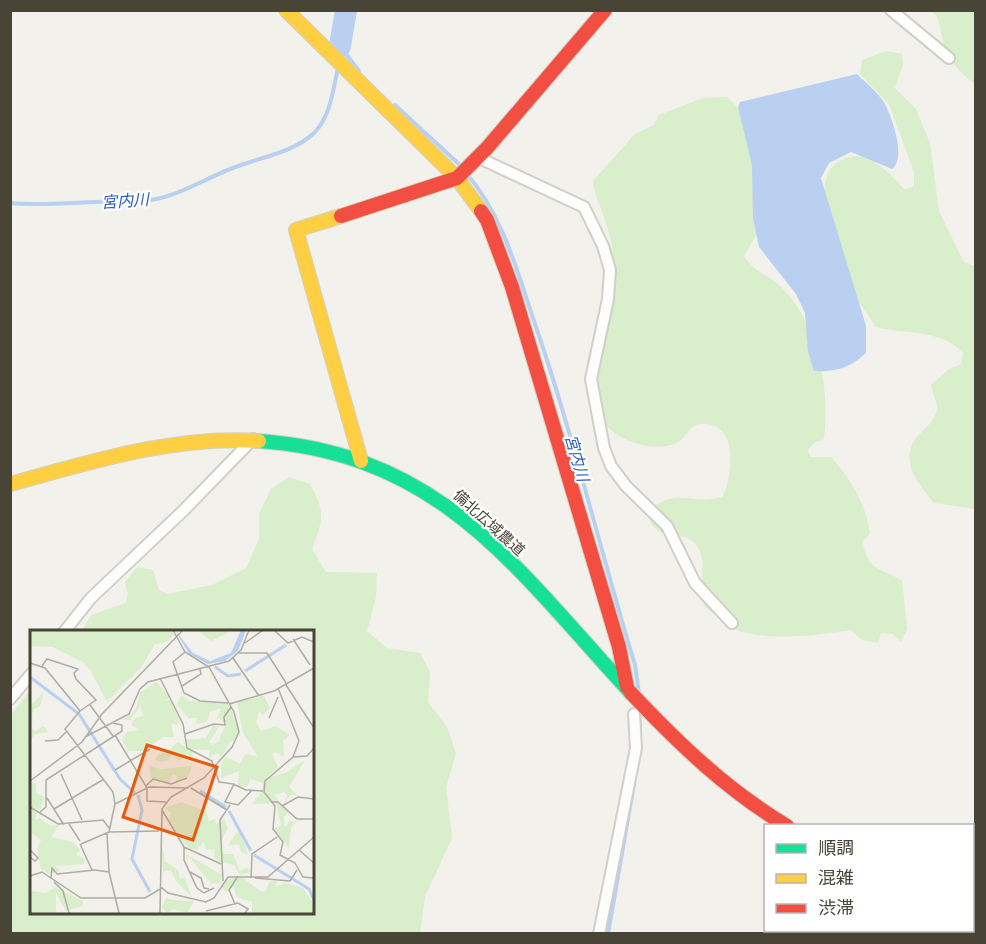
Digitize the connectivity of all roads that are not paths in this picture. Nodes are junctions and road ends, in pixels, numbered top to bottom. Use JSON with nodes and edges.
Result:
{"nodes":[{"id":1,"x":286,"y":10,"type":"edge"},
{"id":2,"x":605,"y":10,"type":"edge"},
{"id":3,"x":891,"y":10,"type":"edge"},
{"id":4,"x":949,"y":58,"type":"dead end"},
{"id":5,"x":477,"y":157,"type":"junction"},
{"id":6,"x":457,"y":177,"type":"junction"},
{"id":7,"x":254,"y":438,"type":"junction"},
{"id":8,"x":361,"y":461,"type":"junction"},
{"id":9,"x":10,"y":484,"type":"edge"},
{"id":10,"x":732,"y":623,"type":"dead end"},
{"id":11,"x":66,"y":630,"type":"edge"},
{"id":12,"x":30,"y":675,"type":"edge"},
{"id":13,"x":631,"y":693,"type":"junction"},
{"id":14,"x":10,"y":699,"type":"edge"},
{"id":15,"x":634,"y":714,"type":"dead end"},
{"id":16,"x":785,"y":824,"type":"edge"},
{"id":17,"x":598,"y":933,"type":"edge"}],
"edges":[{"from":1,"to":6,"type":"street"},
{"from":2,"to":5,"type":"street"},
{"from":3,"to":4,"type":"street"},
{"from":5,"to":6,"type":"street"},
{"from":5,"to":10,"type":"street"},
{"from":6,"to":8,"type":"street"},
{"from":6,"to":13,"type":"street"},
{"from":7,"to":8,"type":"street","name":"備北広域農道"},
{"from":7,"to":9,"type":"street","name":"備北広域農道"},
{"from":7,"to":11,"type":"street"},
{"from":8,"to":13,"type":"street","name":"備北広域農道"},
{"from":12,"to":14,"type":"street"},
{"from":13,"to":16,"type":"street","name":"備北広域農道"},
{"from":15,"to":17,"type":"street"}]}
